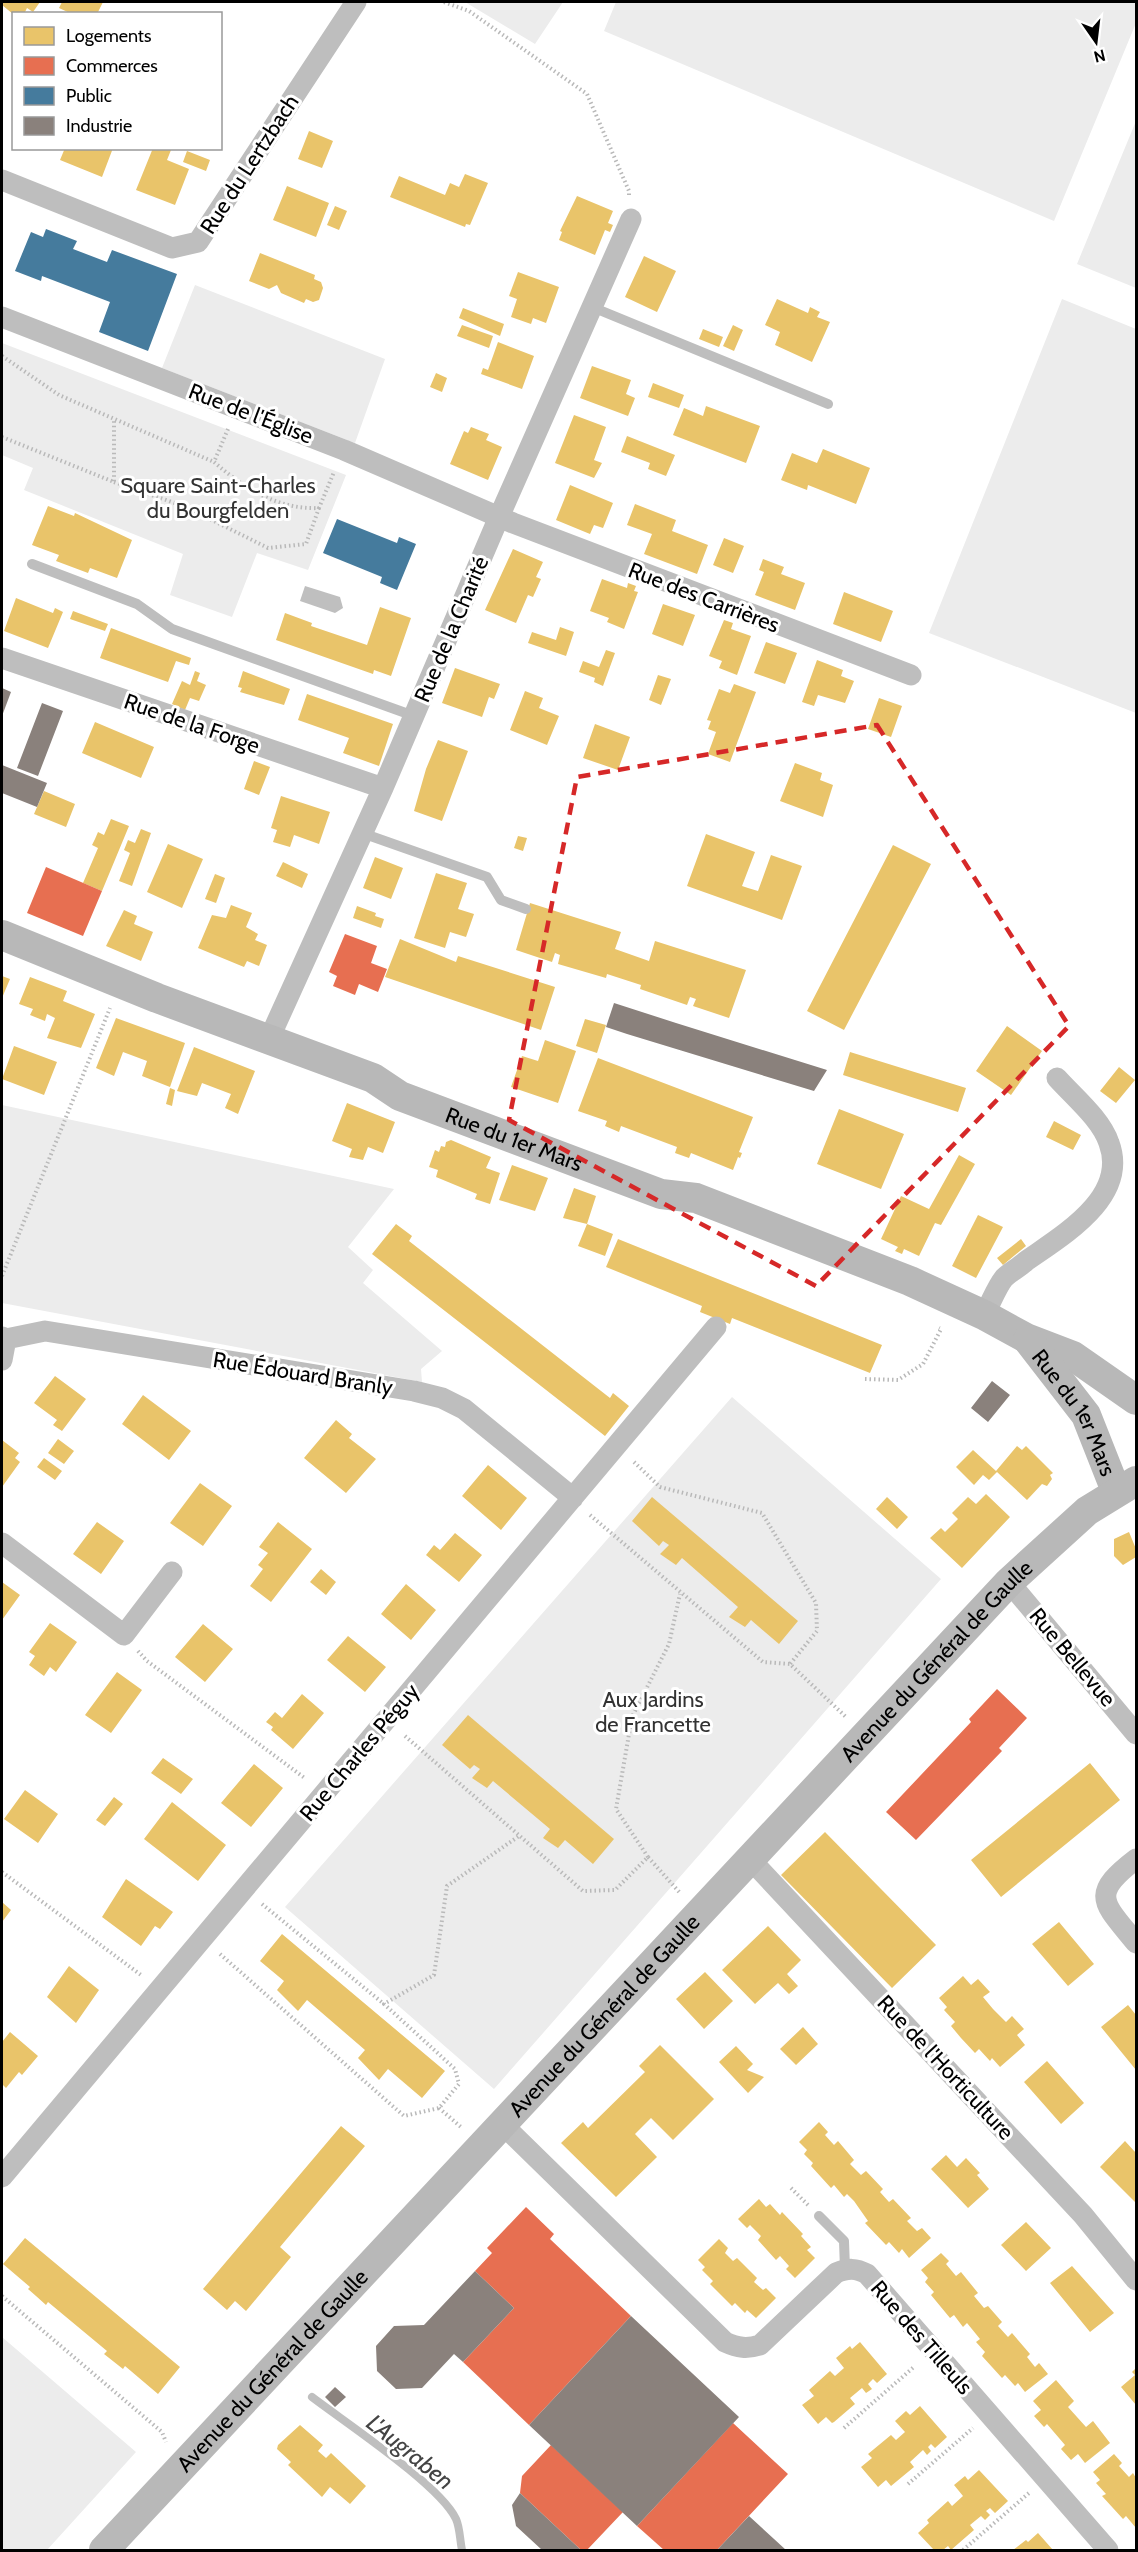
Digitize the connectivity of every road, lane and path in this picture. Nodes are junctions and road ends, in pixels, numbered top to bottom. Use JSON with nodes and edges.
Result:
{"nodes":[{"id":1,"x":356,"y":2,"type":"edge"},
{"id":2,"x":444,"y":2,"type":"edge"},
{"id":3,"x":2,"y":180,"type":"edge"},
{"id":4,"x":631,"y":219,"type":"joint"},
{"id":5,"x":592,"y":307,"type":"junction"},
{"id":6,"x":2,"y":316,"type":"edge"},
{"id":7,"x":2,"y":356,"type":"edge"},
{"id":8,"x":828,"y":404,"type":"dead end"},
{"id":9,"x":237,"y":408,"type":"junction"},
{"id":10,"x":114,"y":420,"type":"junction"},
{"id":11,"x":2,"y":437,"type":"edge"},
{"id":12,"x":344,"y":450,"type":"junction"},
{"id":13,"x":214,"y":462,"type":"junction"},
{"id":14,"x":114,"y":482,"type":"junction"},
{"id":15,"x":319,"y":508,"type":"junction"},
{"id":16,"x":499,"y":517,"type":"junction"},
{"id":17,"x":32,"y":564,"type":"dead end"},
{"id":18,"x":2,"y":658,"type":"edge"},
{"id":19,"x":911,"y":675,"type":"dead end"},
{"id":20,"x":414,"y":716,"type":"junction"},
{"id":21,"x":383,"y":788,"type":"junction"},
{"id":22,"x":362,"y":833,"type":"junction"},
{"id":23,"x":526,"y":909,"type":"dead end"},
{"id":24,"x":2,"y":935,"type":"edge"},
{"id":25,"x":121,"y":983,"type":"junction"},
{"id":26,"x":270,"y":1037,"type":"junction"},
{"id":27,"x":1057,"y":1078,"type":"dead end"},
{"id":28,"x":2,"y":1276,"type":"edge"},
{"id":29,"x":984,"y":1315,"type":"junction"},
{"id":30,"x":716,"y":1327,"type":"dead end"},
{"id":31,"x":941,"y":1329,"type":"dead end"},
{"id":32,"x":4,"y":1338,"type":"edge"},
{"id":33,"x":1026,"y":1338,"type":"junction"},
{"id":34,"x":2,"y":1360,"type":"edge"},
{"id":35,"x":865,"y":1379,"type":"dead end"},
{"id":36,"x":1137,"y":1400,"type":"edge"},
{"id":37,"x":617,"y":1445,"type":"junction"},
{"id":38,"x":1126,"y":1486,"type":"edge"},
{"id":39,"x":573,"y":1497,"type":"junction"},
{"id":40,"x":2,"y":1543,"type":"edge"},
{"id":41,"x":172,"y":1572,"type":"dead end"},
{"id":42,"x":1009,"y":1582,"type":"junction"},
{"id":43,"x":681,"y":1593,"type":"junction"},
{"id":44,"x":124,"y":1635,"type":"junction"},
{"id":45,"x":790,"y":1664,"type":"junction"},
{"id":46,"x":386,"y":1720,"type":"junction"},
{"id":47,"x":865,"y":1734,"type":"junction"},
{"id":48,"x":1137,"y":1734,"type":"edge"},
{"id":49,"x":324,"y":1793,"type":"junction"},
{"id":50,"x":519,"y":1836,"type":"junction"},
{"id":51,"x":648,"y":1857,"type":"junction"},
{"id":52,"x":1137,"y":1858,"type":"edge"},
{"id":53,"x":750,"y":1859,"type":"junction"},
{"id":54,"x":2,"y":1872,"type":"edge"},
{"id":55,"x":243,"y":1889,"type":"junction"},
{"id":56,"x":699,"y":1913,"type":"junction"},
{"id":57,"x":202,"y":1938,"type":"junction"},
{"id":58,"x":1137,"y":1943,"type":"edge"},
{"id":59,"x":160,"y":1988,"type":"junction"},
{"id":60,"x":384,"y":2004,"type":"junction"},
{"id":61,"x":439,"y":2108,"type":"junction"},
{"id":62,"x":502,"y":2124,"type":"junction"},
{"id":63,"x":463,"y":2129,"type":"dead end"},
{"id":64,"x":2,"y":2177,"type":"edge"},
{"id":65,"x":819,"y":2216,"type":"dead end"},
{"id":66,"x":845,"y":2269,"type":"junction"},
{"id":67,"x":1137,"y":2280,"type":"edge"},
{"id":68,"x":2,"y":2296,"type":"edge"},
{"id":69,"x":933,"y":2350,"type":"junction"},
{"id":70,"x":989,"y":2414,"type":"junction"},
{"id":71,"x":844,"y":2428,"type":"dead end"},
{"id":72,"x":186,"y":2463,"type":"junction"},
{"id":73,"x":1046,"y":2479,"type":"junction"},
{"id":74,"x":908,"y":2484,"type":"dead end"},
{"id":75,"x":104,"y":2550,"type":"edge"},
{"id":76,"x":963,"y":2550,"type":"edge"},
{"id":77,"x":1108,"y":2550,"type":"edge"}],
"edges":[{"from":1,"to":3,"type":"street","name":"Rue du Lertzbach"},
{"from":2,"to":4,"type":"path"},
{"from":4,"to":5,"type":"street","name":"Rue de la Charité"},
{"from":5,"to":8,"type":"lane"},
{"from":5,"to":16,"type":"street","name":"Rue de la Charité"},
{"from":6,"to":9,"type":"street","name":"Rue de l'Église"},
{"from":7,"to":10,"type":"path"},
{"from":9,"to":12,"type":"street","name":"Rue de l'Église"},
{"from":9,"to":13,"type":"path"},
{"from":10,"to":13,"type":"path"},
{"from":10,"to":14,"type":"path"},
{"from":11,"to":14,"type":"path"},
{"from":12,"to":15,"type":"path"},
{"from":12,"to":16,"type":"street","name":"Rue de l'Église"},
{"from":13,"to":15,"type":"path"},
{"from":14,"to":15,"type":"path"},
{"from":16,"to":19,"type":"street","name":"Rue des Carrières"},
{"from":16,"to":20,"type":"street","name":"Rue de la Charité"},
{"from":17,"to":20,"type":"lane"},
{"from":18,"to":21,"type":"street","name":"Rue de la Forge"},
{"from":20,"to":21,"type":"street","name":"Rue de la Charité"},
{"from":21,"to":22,"type":"street","name":"Rue de la Charité"},
{"from":22,"to":23,"type":"lane"},
{"from":22,"to":26,"type":"street","name":"Rue de la Charité"},
{"from":24,"to":25,"type":"main road","name":"Rue du 1er Mars"},
{"from":25,"to":26,"type":"main road","name":"Rue du 1er Mars"},
{"from":25,"to":28,"type":"path"},
{"from":26,"to":29,"type":"main road","name":"Rue du 1er Mars"},
{"from":27,"to":29,"type":"street"},
{"from":29,"to":33,"type":"main road","name":"Rue du 1er Mars"},
{"from":30,"to":37,"type":"street","name":"Rue Charles Péguy"},
{"from":31,"to":35,"type":"path"},
{"from":32,"to":34,"type":"street"},
{"from":32,"to":39,"type":"street","name":"Rue Édouard Branly"},
{"from":33,"to":36,"type":"main road","name":"Rue du 1er Mars"},
{"from":33,"to":38,"type":"main road","name":"Rue du 1er Mars"},
{"from":37,"to":39,"type":"street","name":"Rue Charles Péguy"},
{"from":37,"to":45,"type":"path"},
{"from":38,"to":42,"type":"main road","name":"Avenue du Général de Gaulle"},
{"from":39,"to":43,"type":"path"},
{"from":39,"to":46,"type":"street","name":"Rue Charles Péguy"},
{"from":40,"to":44,"type":"street"},
{"from":41,"to":44,"type":"street"},
{"from":42,"to":47,"type":"main road","name":"Avenue du Général de Gaulle"},
{"from":42,"to":48,"type":"street","name":"Rue Bellevue"},
{"from":43,"to":45,"type":"path"},
{"from":43,"to":51,"type":"path"},
{"from":44,"to":49,"type":"path"},
{"from":45,"to":47,"type":"path"},
{"from":46,"to":49,"type":"street","name":"Rue Charles Péguy"},
{"from":46,"to":50,"type":"path"},
{"from":47,"to":53,"type":"main road","name":"Avenue du Général de Gaulle"},
{"from":49,"to":55,"type":"street","name":"Rue Charles Péguy"},
{"from":50,"to":51,"type":"path"},
{"from":50,"to":60,"type":"path"},
{"from":51,"to":56,"type":"path"},
{"from":52,"to":58,"type":"street"},
{"from":53,"to":56,"type":"main road","name":"Avenue du Général de Gaulle"},
{"from":53,"to":67,"type":"street","name":"Rue de l'Horticulture"},
{"from":54,"to":59,"type":"path"},
{"from":55,"to":57,"type":"street","name":"Rue Charles Péguy"},
{"from":55,"to":60,"type":"path"},
{"from":56,"to":62,"type":"main road","name":"Avenue du Général de Gaulle"},
{"from":57,"to":59,"type":"street","name":"Rue Charles Péguy"},
{"from":57,"to":61,"type":"path"},
{"from":59,"to":64,"type":"street","name":"Rue Charles Péguy"},
{"from":60,"to":61,"type":"path"},
{"from":61,"to":63,"type":"path"},
{"from":62,"to":66,"type":"street","name":"Rue des Tilleuls"},
{"from":62,"to":72,"type":"main road","name":"Avenue du Général de Gaulle"},
{"from":65,"to":66,"type":"lane"},
{"from":66,"to":69,"type":"street","name":"Rue des Tilleuls"},
{"from":68,"to":72,"type":"path"},
{"from":69,"to":70,"type":"street","name":"Rue des Tilleuls"},
{"from":69,"to":71,"type":"path"},
{"from":70,"to":73,"type":"street","name":"Rue des Tilleuls"},
{"from":70,"to":74,"type":"path"},
{"from":72,"to":75,"type":"main road","name":"Avenue du Général de Gaulle"},
{"from":73,"to":76,"type":"path"},
{"from":73,"to":77,"type":"street","name":"Rue des Tilleuls"}]}
